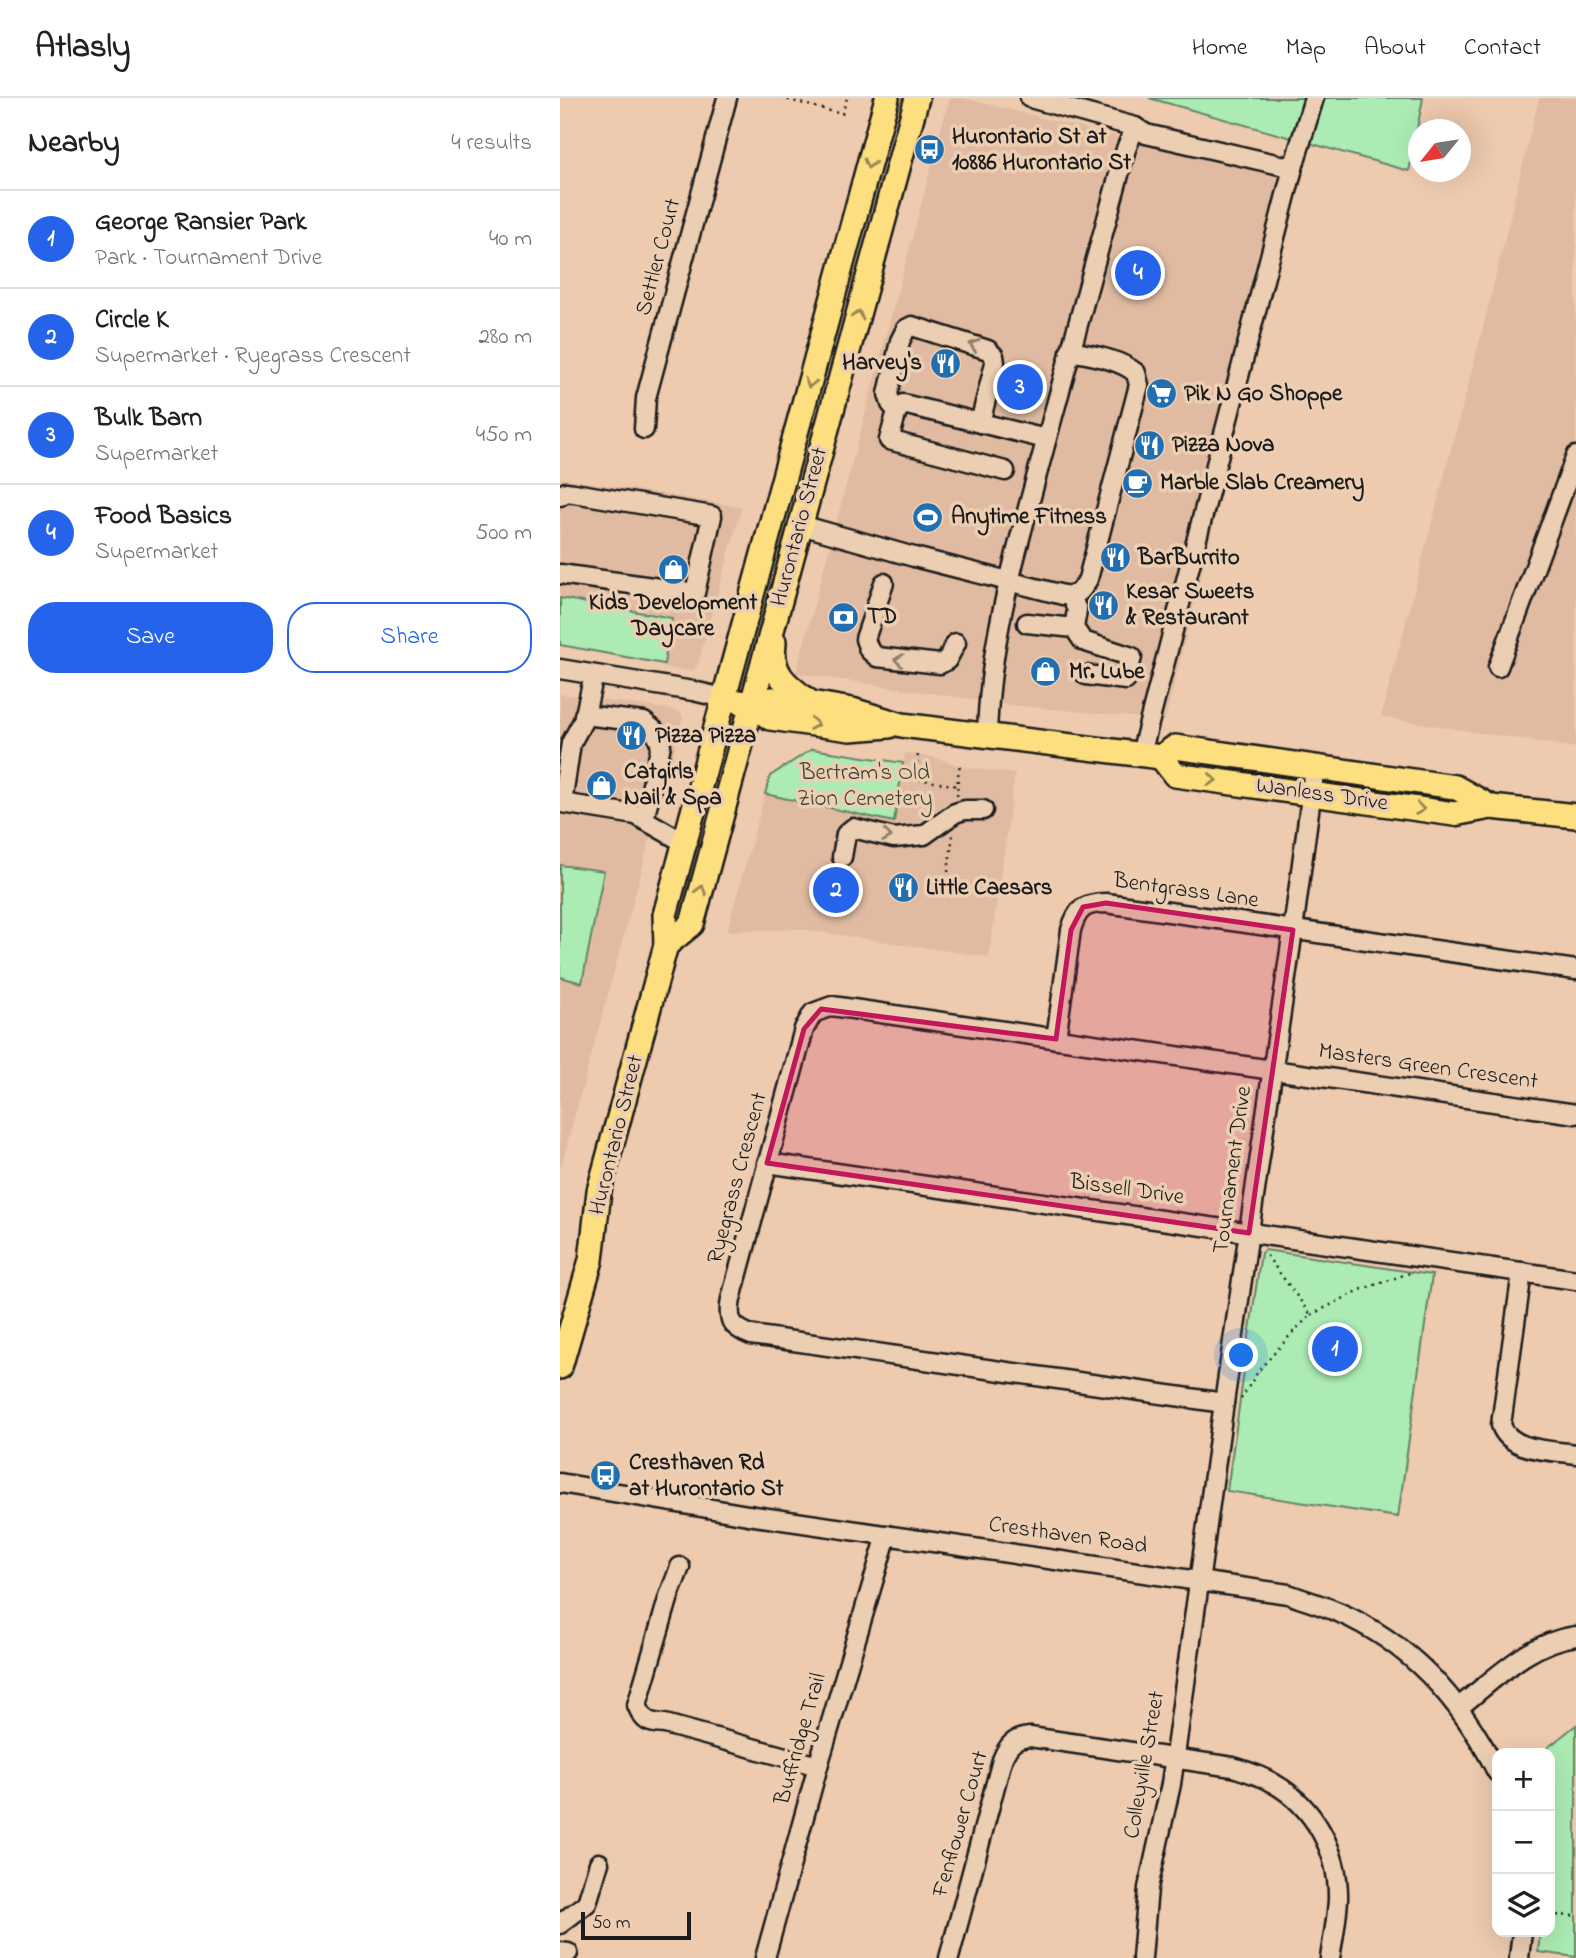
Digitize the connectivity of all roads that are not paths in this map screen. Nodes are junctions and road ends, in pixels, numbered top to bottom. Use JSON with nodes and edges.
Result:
{"nodes":[{"id":1,"x":727,"y":98,"type":"edge"},
{"id":2,"x":887,"y":98,"type":"edge"},
{"id":3,"x":917,"y":98,"type":"edge"},
{"id":4,"x":1030,"y":98,"type":"edge"},
{"id":5,"x":1314,"y":98,"type":"edge"},
{"id":6,"x":1135,"y":127,"type":"junction"},
{"id":7,"x":1293,"y":168,"type":"junction"},
{"id":8,"x":1070,"y":351,"type":"junction"},
{"id":9,"x":897,"y":411,"type":"junction"},
{"id":10,"x":980,"y":423,"type":"junction"},
{"id":11,"x":644,"y":429,"type":"dead end"},
{"id":12,"x":1046,"y":439,"type":"junction"},
{"id":13,"x":1576,"y":456,"type":"edge"},
{"id":14,"x":1005,"y":471,"type":"dead end"},
{"id":15,"x":560,"y":495,"type":"edge"},
{"id":16,"x":801,"y":525,"type":"junction"},
{"id":17,"x":560,"y":574,"type":"edge"},
{"id":18,"x":1009,"y":582,"type":"junction"},
{"id":19,"x":884,"y":583,"type":"dead end"},
{"id":20,"x":782,"y":593,"type":"junction"},
{"id":21,"x":1071,"y":596,"type":"junction"},
{"id":22,"x":1027,"y":623,"type":"dead end"},
{"id":23,"x":1074,"y":628,"type":"junction"},
{"id":24,"x":956,"y":643,"type":"dead end"},
{"id":25,"x":1498,"y":667,"type":"dead end"},
{"id":26,"x":560,"y":669,"type":"edge"},
{"id":27,"x":594,"y":675,"type":"junction"},
{"id":28,"x":1086,"y":675,"type":"dead end"},
{"id":29,"x":724,"y":698,"type":"junction"},
{"id":30,"x":811,"y":703,"type":"junction"},
{"id":31,"x":751,"y":704,"type":"junction"},
{"id":32,"x":584,"y":715,"type":"junction"},
{"id":33,"x":902,"y":725,"type":"junction"},
{"id":34,"x":987,"y":737,"type":"junction"},
{"id":35,"x":1151,"y":755,"type":"junction"},
{"id":36,"x":1315,"y":767,"type":"junction"},
{"id":37,"x":1312,"y":794,"type":"junction"},
{"id":38,"x":1491,"y":807,"type":"junction"},
{"id":39,"x":983,"y":810,"type":"dead end"},
{"id":40,"x":1576,"y":816,"type":"edge"},
{"id":41,"x":644,"y":820,"type":"junction"},
{"id":42,"x":685,"y":843,"type":"junction"},
{"id":43,"x":842,"y":857,"type":"dead end"},
{"id":44,"x":1293,"y":930,"type":"junction"},
{"id":45,"x":666,"y":945,"type":"junction"},
{"id":46,"x":1576,"y":970,"type":"edge"},
{"id":47,"x":1056,"y":1039,"type":"junction"},
{"id":48,"x":1272,"y":1069,"type":"junction"},
{"id":49,"x":1576,"y":1114,"type":"edge"},
{"id":50,"x":767,"y":1163,"type":"junction"},
{"id":51,"x":1249,"y":1233,"type":"junction"},
{"id":52,"x":1522,"y":1272,"type":"junction"},
{"id":53,"x":1576,"y":1280,"type":"edge"},
{"id":54,"x":560,"y":1367,"type":"edge"},
{"id":55,"x":1231,"y":1402,"type":"junction"},
{"id":56,"x":1576,"y":1454,"type":"edge"},
{"id":57,"x":560,"y":1483,"type":"edge"},
{"id":58,"x":887,"y":1535,"type":"junction"},
{"id":59,"x":680,"y":1567,"type":"dead end"},
{"id":60,"x":1199,"y":1580,"type":"junction"},
{"id":61,"x":1576,"y":1636,"type":"edge"},
{"id":62,"x":1459,"y":1707,"type":"junction"},
{"id":63,"x":1174,"y":1758,"type":"junction"},
{"id":64,"x":1492,"y":1762,"type":"edge"},
{"id":65,"x":818,"y":1766,"type":"junction"},
{"id":66,"x":599,"y":1863,"type":"dead end"},
{"id":67,"x":560,"y":1924,"type":"edge"},
{"id":68,"x":1522,"y":1937,"type":"edge"},
{"id":69,"x":765,"y":1958,"type":"edge"},
{"id":70,"x":949,"y":1958,"type":"edge"},
{"id":71,"x":1142,"y":1958,"type":"edge"},
{"id":72,"x":1330,"y":1958,"type":"edge"},
{"id":73,"x":1520,"y":1958,"type":"edge"}],
"edges":[{"from":1,"to":11,"type":"street","name":"Settler Court"},
{"from":2,"to":29,"type":"main road","name":"Hurontario Street","one_way":true},
{"from":16,"to":3,"type":"main road","name":"Hurontario Street","one_way":true},
{"from":4,"to":6,"type":"street"},
{"from":5,"to":7,"type":"street"},
{"from":6,"to":7,"type":"street"},
{"from":6,"to":8,"type":"street"},
{"from":7,"to":35,"type":"street"},
{"from":8,"to":12,"type":"street"},
{"from":8,"to":21,"type":"street"},
{"from":9,"to":10,"type":"street"},
{"from":10,"to":9,"type":"street","one_way":true},
{"from":9,"to":14,"type":"street"},
{"from":10,"to":12,"type":"street"},
{"from":12,"to":18,"type":"street"},
{"from":13,"to":25,"type":"street"},
{"from":15,"to":17,"type":"street"},
{"from":16,"to":18,"type":"street"},
{"from":16,"to":20,"type":"main road","name":"Hurontario Street"},
{"from":18,"to":21,"type":"street"},
{"from":18,"to":34,"type":"street"},
{"from":24,"to":19,"type":"street","one_way":true},
{"from":20,"to":30,"type":"main road"},
{"from":20,"to":31,"type":"main road","name":"Hurontario Street"},
{"from":21,"to":23,"type":"street"},
{"from":22,"to":23,"type":"street"},
{"from":23,"to":28,"type":"street"},
{"from":26,"to":27,"type":"street"},
{"from":27,"to":29,"type":"street"},
{"from":27,"to":32,"type":"street"},
{"from":29,"to":31,"type":"main road"},
{"from":29,"to":42,"type":"main road","name":"Hurontario Street"},
{"from":30,"to":31,"type":"main road","name":"Wanless Drive"},
{"from":30,"to":33,"type":"main road","name":"Wanless Drive"},
{"from":31,"to":33,"type":"main road","name":"Wanless Drive","one_way":true},
{"from":45,"to":31,"type":"main road","name":"Hurontario Street","one_way":true},
{"from":32,"to":41,"type":"street"},
{"from":32,"to":41,"type":"street"},
{"from":33,"to":34,"type":"main road","name":"Wanless Drive"},
{"from":34,"to":35,"type":"main road","name":"Wanless Drive"},
{"from":35,"to":36,"type":"main road","name":"Wanless Drive"},
{"from":35,"to":37,"type":"main road","name":"Wanless Drive","one_way":true},
{"from":36,"to":37,"type":"street","name":"Tournament Drive"},
{"from":36,"to":38,"type":"main road","name":"Wanless Drive"},
{"from":37,"to":38,"type":"main road","name":"Wanless Drive","one_way":true},
{"from":37,"to":44,"type":"street","name":"Tournament Drive"},
{"from":38,"to":40,"type":"main road","name":"Wanless Drive"},
{"from":43,"to":39,"type":"street","one_way":true},
{"from":41,"to":42,"type":"street"},
{"from":42,"to":45,"type":"main road","name":"Hurontario Street"},
{"from":44,"to":46,"type":"street"},
{"from":44,"to":47,"type":"street","name":"Bentgrass Lane"},
{"from":44,"to":48,"type":"street","name":"Tournament Drive"},
{"from":45,"to":54,"type":"main road","name":"Hurontario Street"},
{"from":47,"to":48,"type":"street","name":"Ryegrass Crescent"},
{"from":47,"to":50,"type":"street","name":"Ryegrass Crescent"},
{"from":48,"to":49,"type":"street","name":"Masters Green Crescent"},
{"from":48,"to":51,"type":"street","name":"Tournament Drive"},
{"from":50,"to":51,"type":"street","name":"Bissell Drive"},
{"from":50,"to":55,"type":"street","name":"Ryegrass Crescent"},
{"from":51,"to":52,"type":"street","name":"Bissell Drive"},
{"from":51,"to":55,"type":"street","name":"Tournament Drive"},
{"from":52,"to":53,"type":"street","name":"Bissell Drive"},
{"from":52,"to":56,"type":"street"},
{"from":55,"to":60,"type":"street","name":"Tournament Drive"},
{"from":57,"to":58,"type":"street","name":"Cresthaven Road"},
{"from":58,"to":60,"type":"street","name":"Cresthaven Road"},
{"from":58,"to":65,"type":"street","name":"Buffridge Trail"},
{"from":59,"to":65,"type":"street"},
{"from":60,"to":62,"type":"street","name":"Cresthaven Road"},
{"from":60,"to":63,"type":"street","name":"Colleyville Street"},
{"from":61,"to":62,"type":"street"},
{"from":62,"to":64,"type":"street","name":"Cresthaven Road"},
{"from":63,"to":70,"type":"street","name":"Fenflower Court"},
{"from":63,"to":71,"type":"street","name":"Colleyville Street"},
{"from":63,"to":72,"type":"street","name":"Fenflower Court"},
{"from":65,"to":69,"type":"street","name":"Buffridge Trail"},
{"from":66,"to":67,"type":"street"},
{"from":68,"to":73,"type":"street"}]}
